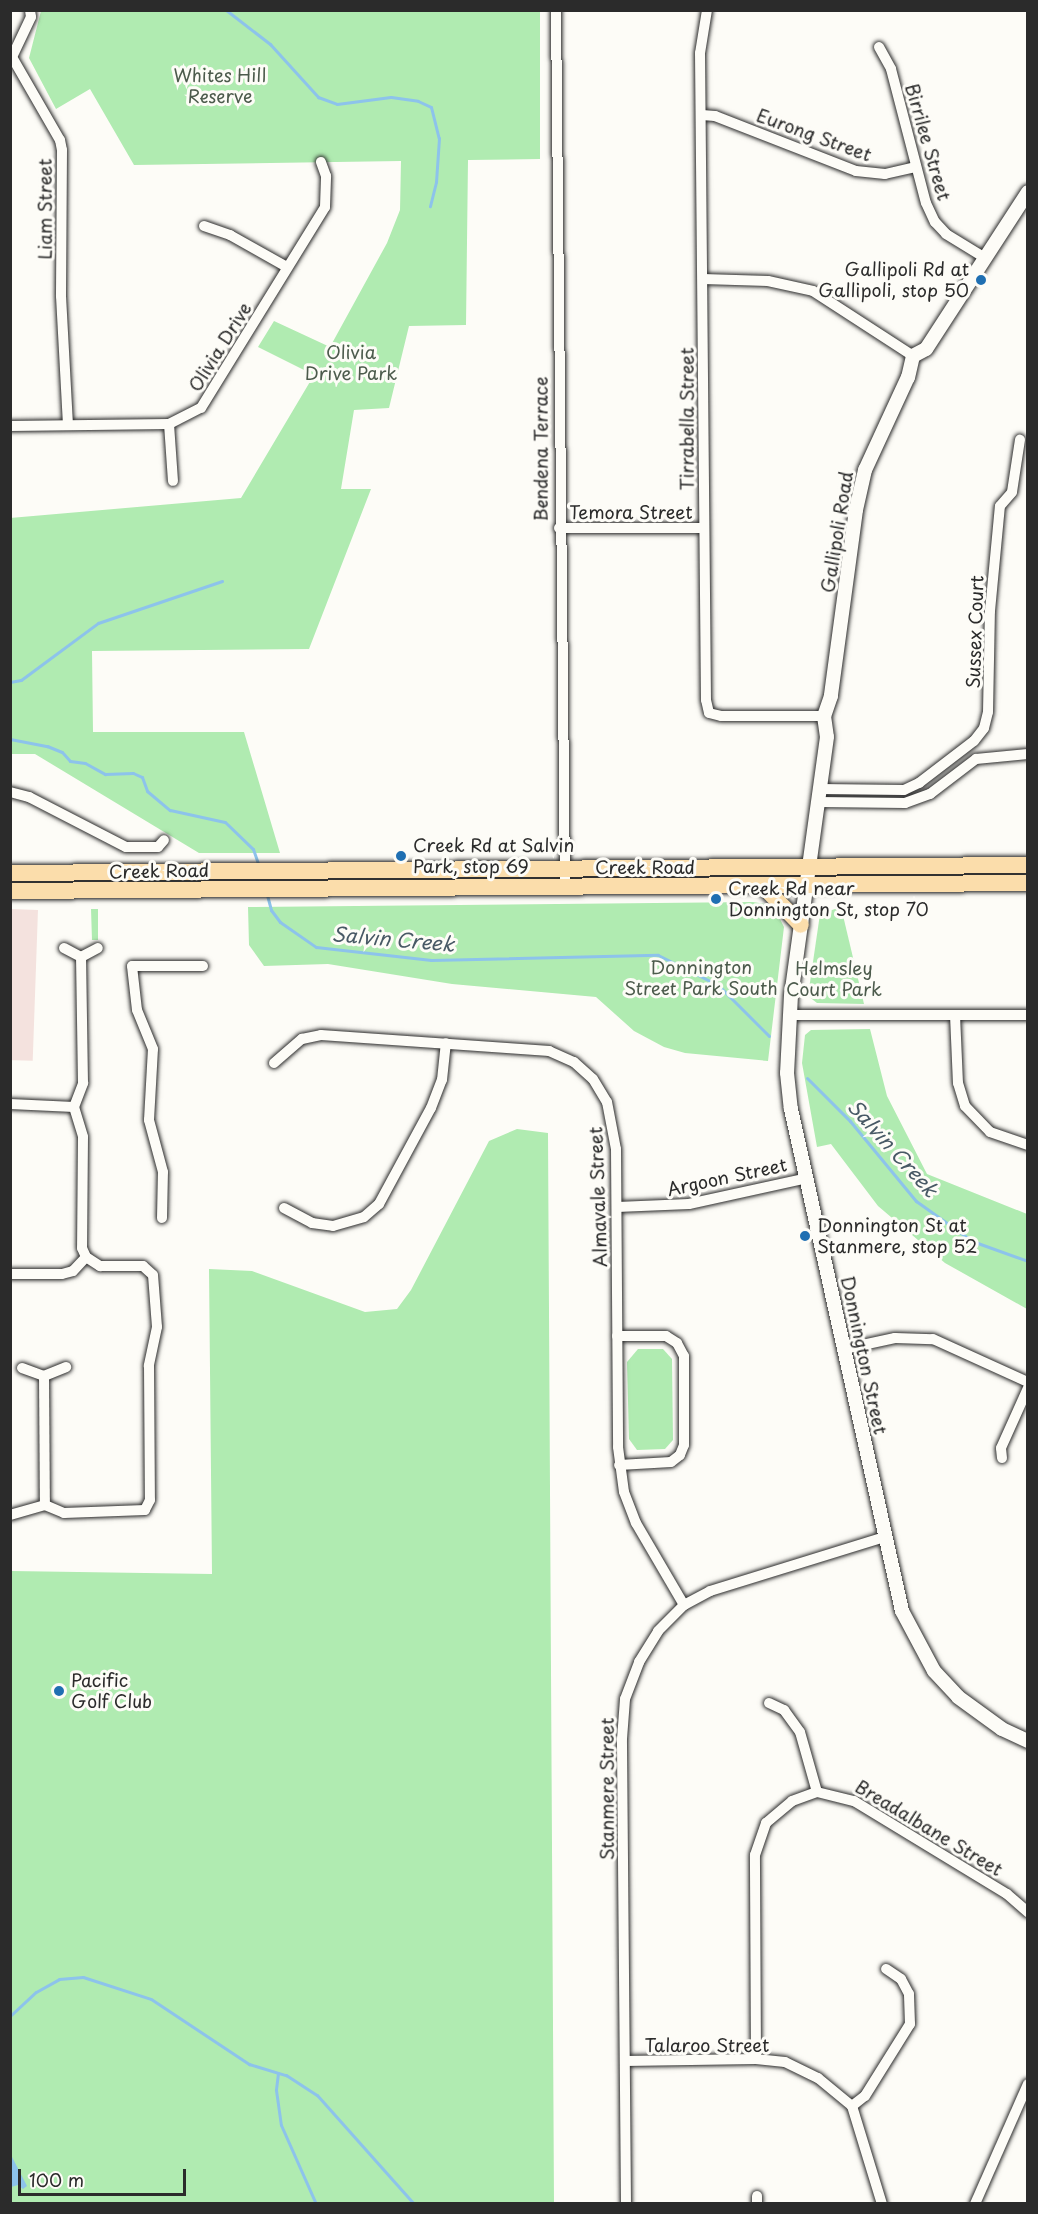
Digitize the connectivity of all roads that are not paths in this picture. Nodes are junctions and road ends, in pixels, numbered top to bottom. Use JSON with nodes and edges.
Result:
{"nodes":[{"id":1,"x":30,"y":10,"type":"edge"},
{"id":2,"x":556,"y":10,"type":"edge"},
{"id":3,"x":707,"y":10,"type":"edge"},
{"id":4,"x":879,"y":47,"type":"dead end"},
{"id":5,"x":11,"y":57,"type":"edge"},
{"id":6,"x":702,"y":115,"type":"junction"},
{"id":7,"x":321,"y":162,"type":"dead end"},
{"id":8,"x":916,"y":167,"type":"junction"},
{"id":9,"x":1026,"y":198,"type":"edge"},
{"id":10,"x":204,"y":226,"type":"dead end"},
{"id":11,"x":985,"y":258,"type":"junction"},
{"id":12,"x":287,"y":267,"type":"junction"},
{"id":13,"x":703,"y":279,"type":"junction"},
{"id":14,"x":913,"y":356,"type":"junction"},
{"id":15,"x":169,"y":424,"type":"junction"},
{"id":16,"x":68,"y":425,"type":"junction"},
{"id":17,"x":10,"y":426,"type":"edge"},
{"id":18,"x":1020,"y":440,"type":"dead end"},
{"id":19,"x":173,"y":480,"type":"dead end"},
{"id":20,"x":559,"y":528,"type":"junction"},
{"id":21,"x":704,"y":528,"type":"junction"},
{"id":22,"x":824,"y":716,"type":"junction"},
{"id":23,"x":1028,"y":754,"type":"edge"},
{"id":24,"x":904,"y":790,"type":"junction"},
{"id":25,"x":10,"y":792,"type":"edge"},
{"id":26,"x":820,"y":796,"type":"junction"},
{"id":27,"x":905,"y":803,"type":"junction"},
{"id":28,"x":164,"y":840,"type":"dead end"},
{"id":29,"x":1028,"y":865,"type":"edge"},
{"id":30,"x":811,"y":867,"type":"junction"},
{"id":31,"x":564,"y":868,"type":"junction"},
{"id":32,"x":10,"y":873,"type":"edge"},
{"id":33,"x":1028,"y":883,"type":"edge"},
{"id":34,"x":763,"y":886,"type":"junction"},
{"id":35,"x":808,"y":886,"type":"junction"},
{"id":36,"x":565,"y":887,"type":"junction"},
{"id":37,"x":10,"y":891,"type":"edge"},
{"id":38,"x":801,"y":925,"type":"junction"},
{"id":39,"x":64,"y":948,"type":"dead end"},
{"id":40,"x":98,"y":948,"type":"dead end"},
{"id":41,"x":81,"y":957,"type":"junction"},
{"id":42,"x":203,"y":966,"type":"dead end"},
{"id":43,"x":789,"y":1015,"type":"junction"},
{"id":44,"x":955,"y":1015,"type":"junction"},
{"id":45,"x":1028,"y":1015,"type":"edge"},
{"id":46,"x":446,"y":1043,"type":"junction"},
{"id":47,"x":274,"y":1063,"type":"dead end"},
{"id":48,"x":10,"y":1104,"type":"edge"},
{"id":49,"x":74,"y":1107,"type":"junction"},
{"id":50,"x":1028,"y":1145,"type":"edge"},
{"id":51,"x":807,"y":1178,"type":"junction"},
{"id":52,"x":617,"y":1207,"type":"junction"},
{"id":53,"x":284,"y":1208,"type":"dead end"},
{"id":54,"x":162,"y":1218,"type":"dead end"},
{"id":55,"x":86,"y":1257,"type":"junction"},
{"id":56,"x":10,"y":1274,"type":"edge"},
{"id":57,"x":617,"y":1336,"type":"junction"},
{"id":58,"x":844,"y":1349,"type":"junction"},
{"id":59,"x":66,"y":1367,"type":"dead end"},
{"id":60,"x":22,"y":1368,"type":"dead end"},
{"id":61,"x":44,"y":1376,"type":"junction"},
{"id":62,"x":1028,"y":1382,"type":"edge"},
{"id":63,"x":1028,"y":1388,"type":"edge"},
{"id":64,"x":1002,"y":1458,"type":"dead end"},
{"id":65,"x":619,"y":1465,"type":"junction"},
{"id":66,"x":45,"y":1505,"type":"junction"},
{"id":67,"x":10,"y":1515,"type":"edge"},
{"id":68,"x":884,"y":1537,"type":"junction"},
{"id":69,"x":684,"y":1605,"type":"junction"},
{"id":70,"x":769,"y":1703,"type":"dead end"},
{"id":71,"x":1028,"y":1741,"type":"edge"},
{"id":72,"x":817,"y":1792,"type":"junction"},
{"id":73,"x":1028,"y":1912,"type":"edge"},
{"id":74,"x":886,"y":1969,"type":"dead end"},
{"id":75,"x":756,"y":2059,"type":"junction"},
{"id":76,"x":625,"y":2061,"type":"junction"},
{"id":77,"x":1028,"y":2084,"type":"edge"},
{"id":78,"x":852,"y":2106,"type":"junction"},
{"id":79,"x":626,"y":2204,"type":"edge"},
{"id":80,"x":882,"y":2204,"type":"edge"},
{"id":81,"x":975,"y":2204,"type":"edge"}],
"edges":[{"from":1,"to":5,"type":"street","name":"Liam Street"},
{"from":2,"to":20,"type":"street","name":"Bendena Terrace"},
{"from":3,"to":6,"type":"street","name":"Tirrabella Street"},
{"from":4,"to":8,"type":"street","name":"Birrilee Street"},
{"from":5,"to":16,"type":"street","name":"Liam Street"},
{"from":6,"to":8,"type":"street","name":"Eurong Street"},
{"from":6,"to":13,"type":"street","name":"Tirrabella Street"},
{"from":7,"to":12,"type":"street","name":"Olivia Drive"},
{"from":8,"to":11,"type":"street","name":"Birrilee Street"},
{"from":9,"to":11,"type":"street","name":"Gallipoli Road"},
{"from":10,"to":12,"type":"street"},
{"from":11,"to":14,"type":"street","name":"Gallipoli Road"},
{"from":12,"to":15,"type":"street","name":"Olivia Drive"},
{"from":13,"to":14,"type":"street"},
{"from":13,"to":21,"type":"street","name":"Tirrabella Street"},
{"from":14,"to":22,"type":"street","name":"Gallipoli Road"},
{"from":15,"to":16,"type":"street","name":"Olivia Drive"},
{"from":15,"to":19,"type":"street"},
{"from":16,"to":17,"type":"street","name":"Olivia Drive"},
{"from":18,"to":24,"type":"street","name":"Sussex Court"},
{"from":20,"to":21,"type":"street","name":"Temora Street"},
{"from":20,"to":31,"type":"street","name":"Bendena Terrace"},
{"from":21,"to":22,"type":"street","name":"Tirrabella Street"},
{"from":22,"to":26,"type":"street","name":"Gallipoli Road"},
{"from":23,"to":27,"type":"street"},
{"from":24,"to":26,"type":"street"},
{"from":24,"to":27,"type":"street"},
{"from":25,"to":28,"type":"street"},
{"from":26,"to":27,"type":"street"},
{"from":26,"to":30,"type":"street","name":"Gallipoli Road"},
{"from":29,"to":30,"type":"main road","name":"Creek Road"},
{"from":30,"to":31,"type":"main road","name":"Creek Road"},
{"from":30,"to":35,"type":"street","name":"Gallipoli Road"},
{"from":31,"to":32,"type":"main road","name":"Creek Road"},
{"from":31,"to":36,"type":"street","name":"Bendena Terrace"},
{"from":33,"to":35,"type":"main road","name":"Creek Road"},
{"from":34,"to":35,"type":"main road","name":"Creek Road"},
{"from":34,"to":36,"type":"main road","name":"Creek Road"},
{"from":34,"to":38,"type":"main road"},
{"from":35,"to":38,"type":"street","name":"Donnington Street"},
{"from":36,"to":37,"type":"main road","name":"Creek Road"},
{"from":38,"to":43,"type":"street","name":"Donnington Street"},
{"from":39,"to":41,"type":"street"},
{"from":40,"to":41,"type":"street"},
{"from":41,"to":49,"type":"street"},
{"from":42,"to":54,"type":"street"},
{"from":43,"to":44,"type":"street"},
{"from":43,"to":51,"type":"street","name":"Donnington Street"},
{"from":44,"to":45,"type":"street"},
{"from":44,"to":50,"type":"street"},
{"from":46,"to":47,"type":"street","name":"Almavale Street"},
{"from":46,"to":52,"type":"street","name":"Almavale Street"},
{"from":46,"to":53,"type":"street"},
{"from":48,"to":49,"type":"street"},
{"from":49,"to":55,"type":"street"},
{"from":51,"to":52,"type":"street","name":"Argoon Street"},
{"from":51,"to":58,"type":"street","name":"Donnington Street"},
{"from":52,"to":57,"type":"street","name":"Almavale Street"},
{"from":55,"to":56,"type":"street"},
{"from":55,"to":66,"type":"street"},
{"from":57,"to":65,"type":"street","name":"Almavale Street"},
{"from":57,"to":65,"type":"street"},
{"from":58,"to":62,"type":"street"},
{"from":58,"to":68,"type":"street","name":"Donnington Street"},
{"from":59,"to":61,"type":"street"},
{"from":60,"to":61,"type":"street"},
{"from":61,"to":66,"type":"street"},
{"from":63,"to":64,"type":"street"},
{"from":65,"to":69,"type":"street","name":"Almavale Street"},
{"from":66,"to":67,"type":"street"},
{"from":68,"to":69,"type":"street","name":"Stanmere Street"},
{"from":68,"to":71,"type":"street","name":"Donnington Street"},
{"from":69,"to":76,"type":"street","name":"Stanmere Street"},
{"from":70,"to":72,"type":"street"},
{"from":72,"to":73,"type":"street","name":"Breadalbane Street"},
{"from":72,"to":75,"type":"street"},
{"from":74,"to":78,"type":"street"},
{"from":75,"to":76,"type":"street","name":"Talaroo Street"},
{"from":75,"to":78,"type":"street","name":"Talaroo Street"},
{"from":76,"to":79,"type":"street","name":"Stanmere Street"},
{"from":77,"to":81,"type":"street"},
{"from":78,"to":80,"type":"street"}]}
